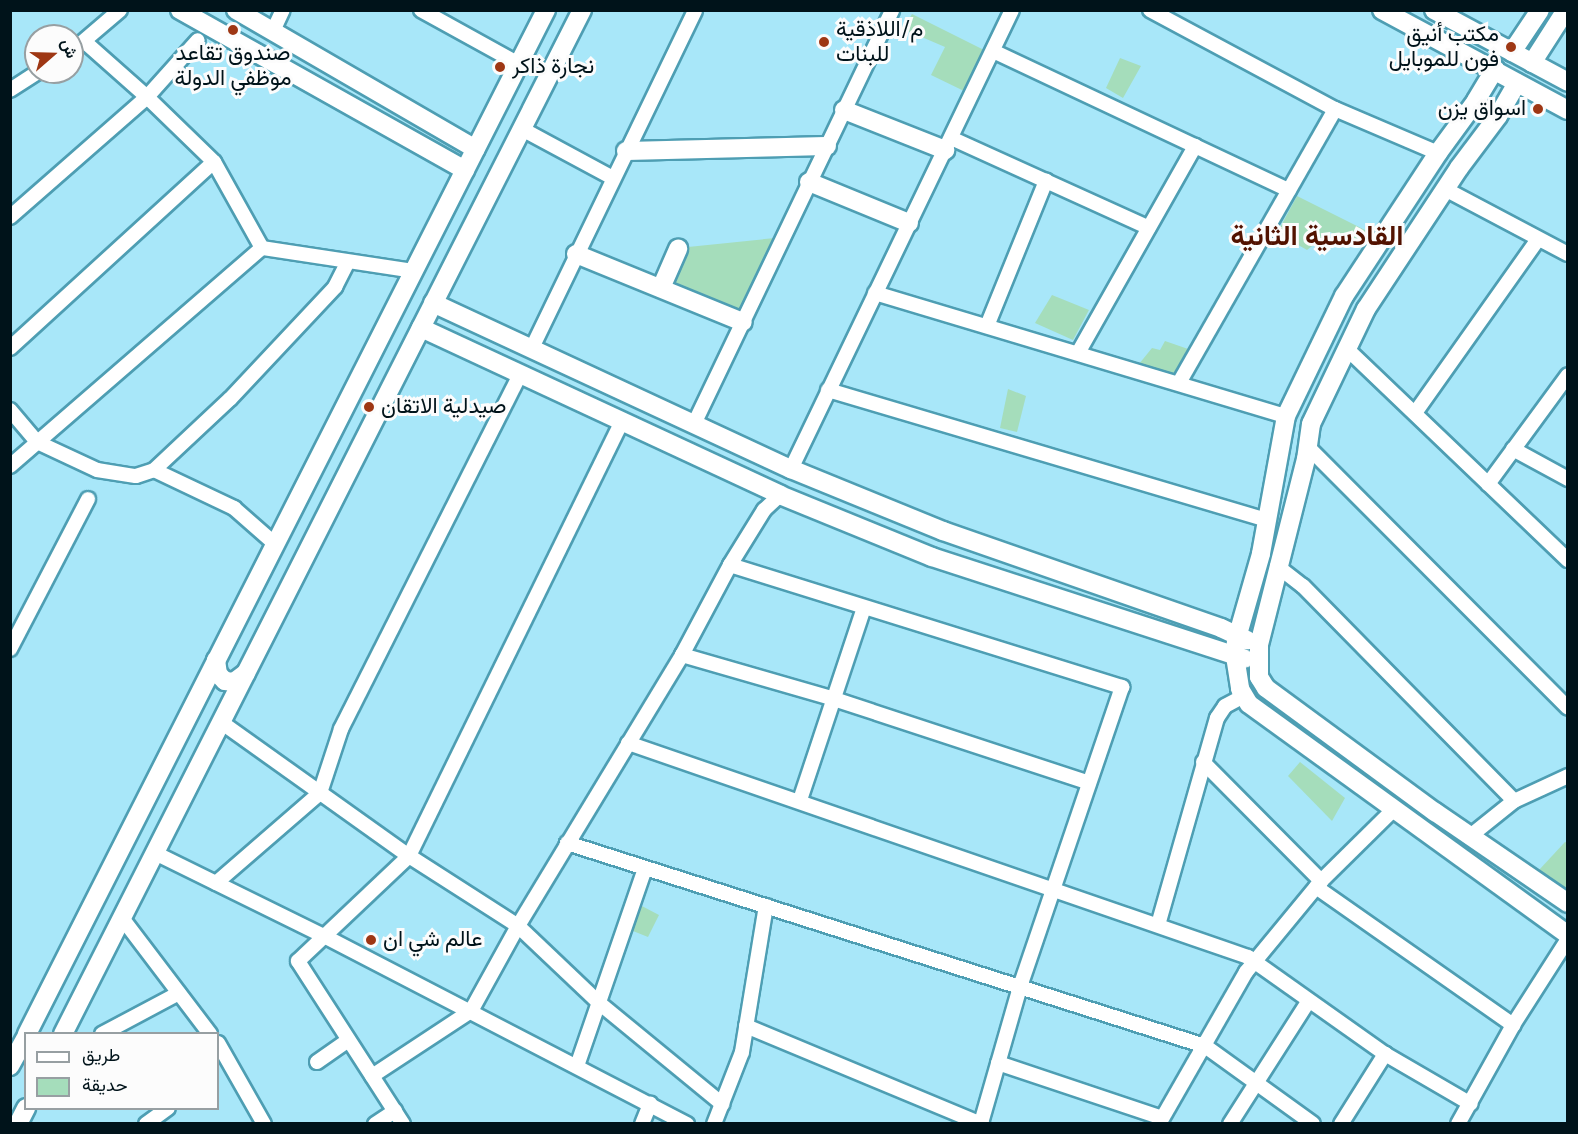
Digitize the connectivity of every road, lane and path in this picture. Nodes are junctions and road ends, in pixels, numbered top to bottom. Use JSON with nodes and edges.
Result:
{"nodes":[{"id":1,"x":120,"y":10,"type":"edge"},
{"id":2,"x":180,"y":10,"type":"edge"},
{"id":3,"x":236,"y":10,"type":"edge"},
{"id":4,"x":283,"y":10,"type":"edge"},
{"id":5,"x":421,"y":10,"type":"edge"},
{"id":6,"x":546,"y":10,"type":"edge"},
{"id":7,"x":582,"y":10,"type":"edge"},
{"id":8,"x":695,"y":10,"type":"edge"},
{"id":9,"x":892,"y":10,"type":"edge"},
{"id":10,"x":1012,"y":10,"type":"edge"},
{"id":11,"x":1150,"y":10,"type":"edge"},
{"id":12,"x":1382,"y":10,"type":"edge"},
{"id":13,"x":1434,"y":10,"type":"edge"},
{"id":14,"x":1540,"y":10,"type":"edge"},
{"id":15,"x":1566,"y":10,"type":"edge"},
{"id":16,"x":273,"y":31,"type":"junction"},
{"id":17,"x":198,"y":40,"type":"dead end"},
{"id":18,"x":85,"y":42,"type":"joint"},
{"id":19,"x":993,"y":51,"type":"junction"},
{"id":20,"x":1512,"y":52,"type":"junction"},
{"id":21,"x":1532,"y":63,"type":"junction"},
{"id":22,"x":519,"y":64,"type":"junction"},
{"id":23,"x":1495,"y":69,"type":"junction"},
{"id":24,"x":24,"y":81,"type":"edge"},
{"id":25,"x":1568,"y":82,"type":"edge"},
{"id":26,"x":1517,"y":83,"type":"junction"},
{"id":27,"x":10,"y":90,"type":"edge"},
{"id":28,"x":147,"y":97,"type":"junction"},
{"id":29,"x":1335,"y":109,"type":"junction"},
{"id":30,"x":844,"y":110,"type":"junction"},
{"id":31,"x":1568,"y":110,"type":"edge"},
{"id":32,"x":522,"y":129,"type":"junction"},
{"id":33,"x":948,"y":144,"type":"junction"},
{"id":34,"x":827,"y":146,"type":"junction"},
{"id":35,"x":1195,"y":146,"type":"junction"},
{"id":36,"x":476,"y":149,"type":"junction"},
{"id":37,"x":626,"y":151,"type":"junction"},
{"id":38,"x":1438,"y":153,"type":"junction"},
{"id":39,"x":214,"y":162,"type":"junction"},
{"id":40,"x":465,"y":170,"type":"junction"},
{"id":41,"x":613,"y":178,"type":"junction"},
{"id":42,"x":1046,"y":181,"type":"junction"},
{"id":43,"x":809,"y":182,"type":"junction"},
{"id":44,"x":1289,"y":189,"type":"junction"},
{"id":45,"x":1445,"y":189,"type":"junction"},
{"id":46,"x":10,"y":217,"type":"edge"},
{"id":47,"x":909,"y":222,"type":"junction"},
{"id":48,"x":1149,"y":228,"type":"junction"},
{"id":49,"x":1538,"y":239,"type":"junction"},
{"id":50,"x":262,"y":248,"type":"junction"},
{"id":51,"x":678,"y":249,"type":"dead end"},
{"id":52,"x":576,"y":254,"type":"junction"},
{"id":53,"x":1568,"y":254,"type":"edge"},
{"id":54,"x":348,"y":262,"type":"junction"},
{"id":55,"x":414,"y":271,"type":"junction"},
{"id":56,"x":661,"y":288,"type":"junction"},
{"id":57,"x":875,"y":293,"type":"junction"},
{"id":58,"x":433,"y":303,"type":"junction"},
{"id":59,"x":743,"y":322,"type":"junction"},
{"id":60,"x":987,"y":326,"type":"junction"},
{"id":61,"x":421,"y":328,"type":"junction"},
{"id":62,"x":10,"y":348,"type":"edge"},
{"id":63,"x":1346,"y":348,"type":"junction"},
{"id":64,"x":531,"y":350,"type":"junction"},
{"id":65,"x":1078,"y":353,"type":"junction"},
{"id":66,"x":1568,"y":375,"type":"edge"},
{"id":67,"x":519,"y":376,"type":"junction"},
{"id":68,"x":1179,"y":383,"type":"junction"},
{"id":69,"x":828,"y":390,"type":"junction"},
{"id":70,"x":10,"y":410,"type":"edge"},
{"id":71,"x":1415,"y":413,"type":"junction"},
{"id":72,"x":1286,"y":416,"type":"junction"},
{"id":73,"x":621,"y":423,"type":"junction"},
{"id":74,"x":694,"y":424,"type":"junction"},
{"id":75,"x":37,"y":442,"type":"junction"},
{"id":76,"x":1308,"y":447,"type":"junction"},
{"id":77,"x":1514,"y":449,"type":"junction"},
{"id":78,"x":10,"y":466,"type":"edge"},
{"id":79,"x":791,"y":469,"type":"junction"},
{"id":80,"x":154,"y":470,"type":"junction"},
{"id":81,"x":1568,"y":479,"type":"edge"},
{"id":82,"x":1488,"y":484,"type":"junction"},
{"id":83,"x":780,"y":495,"type":"junction"},
{"id":84,"x":88,"y":499,"type":"dead end"},
{"id":85,"x":1268,"y":520,"type":"junction"},
{"id":86,"x":275,"y":544,"type":"junction"},
{"id":87,"x":1568,"y":561,"type":"edge"},
{"id":88,"x":730,"y":565,"type":"junction"},
{"id":89,"x":1277,"y":566,"type":"junction"},
{"id":90,"x":864,"y":608,"type":"junction"},
{"id":91,"x":1238,"y":635,"type":"junction"},
{"id":92,"x":10,"y":649,"type":"edge"},
{"id":93,"x":1259,"y":654,"type":"junction"},
{"id":94,"x":682,"y":655,"type":"junction"},
{"id":95,"x":1235,"y":656,"type":"junction"},
{"id":96,"x":216,"y":660,"type":"junction"},
{"id":97,"x":246,"y":673,"type":"junction"},
{"id":98,"x":1244,"y":696,"type":"junction"},
{"id":99,"x":834,"y":699,"type":"junction"},
{"id":100,"x":1568,"y":708,"type":"edge"},
{"id":101,"x":185,"y":722,"type":"junction"},
{"id":102,"x":217,"y":730,"type":"junction"},
{"id":103,"x":628,"y":743,"type":"junction"},
{"id":104,"x":1203,"y":762,"type":"junction"},
{"id":105,"x":1568,"y":776,"type":"edge"},
{"id":106,"x":1089,"y":783,"type":"junction"},
{"id":107,"x":320,"y":793,"type":"junction"},
{"id":108,"x":800,"y":800,"type":"junction"},
{"id":109,"x":1514,"y":801,"type":"junction"},
{"id":110,"x":1393,"y":810,"type":"junction"},
{"id":111,"x":1435,"y":812,"type":"junction"},
{"id":112,"x":1420,"y":830,"type":"junction"},
{"id":113,"x":1469,"y":837,"type":"junction"},
{"id":114,"x":567,"y":843,"type":"junction"},
{"id":115,"x":155,"y":853,"type":"junction"},
{"id":116,"x":409,"y":856,"type":"junction"},
{"id":117,"x":645,"y":868,"type":"junction"},
{"id":118,"x":216,"y":883,"type":"junction"},
{"id":119,"x":1318,"y":884,"type":"junction"},
{"id":120,"x":1052,"y":890,"type":"junction"},
{"id":121,"x":1568,"y":903,"type":"edge"},
{"id":122,"x":766,"y":906,"type":"junction"},
{"id":123,"x":122,"y":918,"type":"junction"},
{"id":124,"x":1158,"y":925,"type":"junction"},
{"id":125,"x":518,"y":926,"type":"junction"},
{"id":126,"x":324,"y":936,"type":"junction"},
{"id":127,"x":1568,"y":937,"type":"edge"},
{"id":128,"x":1255,"y":962,"type":"junction"},
{"id":129,"x":1020,"y":987,"type":"junction"},
{"id":130,"x":179,"y":993,"type":"junction"},
{"id":131,"x":598,"y":1002,"type":"junction"},
{"id":132,"x":1308,"y":1002,"type":"junction"},
{"id":133,"x":471,"y":1011,"type":"junction"},
{"id":134,"x":1513,"y":1025,"type":"junction"},
{"id":135,"x":746,"y":1026,"type":"junction"},
{"id":136,"x":28,"y":1032,"type":"edge"},
{"id":137,"x":64,"y":1032,"type":"edge"},
{"id":138,"x":106,"y":1032,"type":"edge"},
{"id":139,"x":208,"y":1032,"type":"edge"},
{"id":140,"x":24,"y":1039,"type":"edge"},
{"id":141,"x":348,"y":1040,"type":"junction"},
{"id":142,"x":219,"y":1044,"type":"edge"},
{"id":143,"x":1205,"y":1046,"type":"junction"},
{"id":144,"x":1385,"y":1054,"type":"junction"},
{"id":145,"x":229,"y":1059,"type":"junction"},
{"id":146,"x":317,"y":1062,"type":"dead end"},
{"id":147,"x":998,"y":1063,"type":"junction"},
{"id":148,"x":10,"y":1066,"type":"edge"},
{"id":149,"x":577,"y":1066,"type":"junction"},
{"id":150,"x":219,"y":1068,"type":"edge"},
{"id":151,"x":372,"y":1076,"type":"junction"},
{"id":152,"x":1256,"y":1083,"type":"junction"},
{"id":153,"x":650,"y":1104,"type":"junction"},
{"id":154,"x":722,"y":1104,"type":"junction"},
{"id":155,"x":1471,"y":1104,"type":"junction"},
{"id":156,"x":25,"y":1110,"type":"edge"},
{"id":157,"x":165,"y":1110,"type":"edge"},
{"id":158,"x":395,"y":1111,"type":"junction"},
{"id":159,"x":1160,"y":1121,"type":"edge"},
{"id":160,"x":982,"y":1123,"type":"edge"},
{"id":161,"x":18,"y":1124,"type":"edge"},
{"id":162,"x":146,"y":1124,"type":"edge"},
{"id":163,"x":264,"y":1124,"type":"edge"},
{"id":164,"x":375,"y":1124,"type":"edge"},
{"id":165,"x":403,"y":1124,"type":"edge"},
{"id":166,"x":642,"y":1124,"type":"edge"},
{"id":167,"x":687,"y":1124,"type":"edge"},
{"id":168,"x":714,"y":1124,"type":"edge"},
{"id":169,"x":1230,"y":1124,"type":"edge"},
{"id":170,"x":1313,"y":1124,"type":"edge"},
{"id":171,"x":1341,"y":1124,"type":"edge"},
{"id":172,"x":1458,"y":1124,"type":"edge"}],
"edges":[{"from":1,"to":18,"type":"street"},
{"from":2,"to":40,"type":"street"},
{"from":3,"to":16,"type":"street"},
{"from":4,"to":16,"type":"street"},
{"from":5,"to":22,"type":"street"},
{"from":6,"to":22,"type":"street"},
{"from":7,"to":32,"type":"street"},
{"from":8,"to":37,"type":"street"},
{"from":9,"to":30,"type":"street"},
{"from":10,"to":19,"type":"street"},
{"from":11,"to":29,"type":"street"},
{"from":12,"to":23,"type":"street"},
{"from":13,"to":20,"type":"street"},
{"from":14,"to":20,"type":"street"},
{"from":15,"to":21,"type":"street"},
{"from":16,"to":36,"type":"street"},
{"from":17,"to":28,"type":"street"},
{"from":18,"to":28,"type":"street"},
{"from":19,"to":33,"type":"street"},
{"from":19,"to":35,"type":"street"},
{"from":20,"to":21,"type":"street"},
{"from":21,"to":25,"type":"street"},
{"from":22,"to":36,"type":"street"},
{"from":23,"to":26,"type":"street"},
{"from":23,"to":38,"type":"street"},
{"from":24,"to":27,"type":"street"},
{"from":26,"to":31,"type":"street"},
{"from":26,"to":45,"type":"street"},
{"from":28,"to":39,"type":"street"},
{"from":28,"to":46,"type":"street"},
{"from":29,"to":38,"type":"street"},
{"from":29,"to":44,"type":"street"},
{"from":30,"to":33,"type":"street"},
{"from":30,"to":34,"type":"street"},
{"from":32,"to":41,"type":"street"},
{"from":32,"to":58,"type":"street"},
{"from":33,"to":42,"type":"street"},
{"from":33,"to":47,"type":"street"},
{"from":34,"to":37,"type":"street"},
{"from":34,"to":43,"type":"street"},
{"from":35,"to":44,"type":"street"},
{"from":35,"to":48,"type":"street"},
{"from":36,"to":40,"type":"street"},
{"from":37,"to":41,"type":"street"},
{"from":38,"to":72,"type":"street"},
{"from":39,"to":50,"type":"street"},
{"from":39,"to":62,"type":"street"},
{"from":40,"to":55,"type":"street"},
{"from":41,"to":52,"type":"street"},
{"from":42,"to":48,"type":"street"},
{"from":42,"to":60,"type":"street"},
{"from":43,"to":47,"type":"street"},
{"from":43,"to":59,"type":"street"},
{"from":44,"to":68,"type":"street"},
{"from":45,"to":49,"type":"street"},
{"from":45,"to":63,"type":"street"},
{"from":47,"to":57,"type":"street"},
{"from":48,"to":65,"type":"street"},
{"from":49,"to":53,"type":"street"},
{"from":49,"to":71,"type":"street"},
{"from":50,"to":54,"type":"street"},
{"from":50,"to":75,"type":"street"},
{"from":51,"to":56,"type":"street"},
{"from":52,"to":56,"type":"street"},
{"from":52,"to":64,"type":"street"},
{"from":54,"to":55,"type":"street"},
{"from":54,"to":80,"type":"street"},
{"from":55,"to":86,"type":"street"},
{"from":56,"to":59,"type":"street"},
{"from":57,"to":60,"type":"street"},
{"from":57,"to":69,"type":"street"},
{"from":58,"to":61,"type":"street"},
{"from":58,"to":64,"type":"street"},
{"from":59,"to":74,"type":"street"},
{"from":60,"to":65,"type":"street"},
{"from":61,"to":67,"type":"street"},
{"from":61,"to":97,"type":"street"},
{"from":63,"to":71,"type":"street"},
{"from":63,"to":76,"type":"street"},
{"from":64,"to":74,"type":"street"},
{"from":65,"to":68,"type":"street"},
{"from":66,"to":77,"type":"street"},
{"from":67,"to":73,"type":"street"},
{"from":67,"to":107,"type":"street"},
{"from":68,"to":72,"type":"street"},
{"from":69,"to":79,"type":"street"},
{"from":69,"to":85,"type":"street"},
{"from":70,"to":75,"type":"street"},
{"from":71,"to":82,"type":"street"},
{"from":72,"to":85,"type":"street"},
{"from":73,"to":83,"type":"street"},
{"from":73,"to":116,"type":"street"},
{"from":74,"to":79,"type":"street"},
{"from":75,"to":78,"type":"street"},
{"from":75,"to":80,"type":"street"},
{"from":76,"to":89,"type":"street"},
{"from":76,"to":100,"type":"street"},
{"from":77,"to":81,"type":"street"},
{"from":77,"to":82,"type":"street"},
{"from":79,"to":91,"type":"street"},
{"from":80,"to":86,"type":"street"},
{"from":82,"to":87,"type":"street"},
{"from":83,"to":88,"type":"street"},
{"from":83,"to":95,"type":"street"},
{"from":84,"to":92,"type":"street"},
{"from":85,"to":91,"type":"street"},
{"from":86,"to":96,"type":"street"},
{"from":88,"to":90,"type":"street"},
{"from":88,"to":94,"type":"street"},
{"from":89,"to":93,"type":"street"},
{"from":89,"to":109,"type":"street"},
{"from":90,"to":99,"type":"street"},
{"from":90,"to":106,"type":"street"},
{"from":91,"to":93,"type":"street"},
{"from":91,"to":95,"type":"street"},
{"from":93,"to":95,"type":"street"},
{"from":93,"to":111,"type":"street"},
{"from":94,"to":99,"type":"street"},
{"from":94,"to":103,"type":"street"},
{"from":95,"to":98,"type":"street"},
{"from":96,"to":97,"type":"street"},
{"from":96,"to":101,"type":"street"},
{"from":97,"to":102,"type":"street"},
{"from":98,"to":104,"type":"street"},
{"from":98,"to":110,"type":"street"},
{"from":99,"to":106,"type":"street"},
{"from":99,"to":108,"type":"street"},
{"from":101,"to":102,"type":"street"},
{"from":101,"to":136,"type":"street"},
{"from":102,"to":107,"type":"street"},
{"from":102,"to":115,"type":"street"},
{"from":103,"to":108,"type":"street"},
{"from":103,"to":114,"type":"street"},
{"from":104,"to":119,"type":"street"},
{"from":104,"to":124,"type":"street"},
{"from":105,"to":109,"type":"street"},
{"from":106,"to":120,"type":"street"},
{"from":107,"to":116,"type":"street"},
{"from":107,"to":118,"type":"street"},
{"from":108,"to":120,"type":"street"},
{"from":109,"to":113,"type":"street"},
{"from":110,"to":112,"type":"street"},
{"from":110,"to":119,"type":"street"},
{"from":111,"to":112,"type":"street"},
{"from":111,"to":113,"type":"street"},
{"from":112,"to":127,"type":"street"},
{"from":113,"to":121,"type":"street"},
{"from":114,"to":117,"type":"street"},
{"from":114,"to":125,"type":"street"},
{"from":115,"to":118,"type":"street"},
{"from":115,"to":123,"type":"street"},
{"from":116,"to":125,"type":"street"},
{"from":116,"to":126,"type":"street"},
{"from":117,"to":122,"type":"street"},
{"from":117,"to":131,"type":"street"},
{"from":118,"to":126,"type":"street"},
{"from":119,"to":128,"type":"street"},
{"from":119,"to":134,"type":"street"},
{"from":120,"to":124,"type":"street"},
{"from":120,"to":129,"type":"street"},
{"from":122,"to":129,"type":"street"},
{"from":122,"to":135,"type":"street"},
{"from":123,"to":130,"type":"street"},
{"from":123,"to":137,"type":"street"},
{"from":124,"to":128,"type":"street"},
{"from":125,"to":131,"type":"street"},
{"from":125,"to":133,"type":"street"},
{"from":126,"to":133,"type":"street"},
{"from":126,"to":141,"type":"street"},
{"from":127,"to":134,"type":"street"},
{"from":128,"to":132,"type":"street"},
{"from":128,"to":143,"type":"street"},
{"from":129,"to":143,"type":"street"},
{"from":129,"to":147,"type":"street"},
{"from":130,"to":138,"type":"street"},
{"from":130,"to":139,"type":"street"},
{"from":131,"to":149,"type":"street"},
{"from":131,"to":154,"type":"street"},
{"from":132,"to":144,"type":"street"},
{"from":132,"to":152,"type":"street"},
{"from":133,"to":149,"type":"street"},
{"from":133,"to":151,"type":"street"},
{"from":134,"to":155,"type":"street"},
{"from":135,"to":154,"type":"street"},
{"from":135,"to":160,"type":"street"},
{"from":140,"to":148,"type":"street"},
{"from":141,"to":146,"type":"street"},
{"from":141,"to":151,"type":"street"},
{"from":142,"to":145,"type":"street"},
{"from":143,"to":152,"type":"street"},
{"from":143,"to":159,"type":"street"},
{"from":144,"to":155,"type":"street"},
{"from":144,"to":171,"type":"street"},
{"from":145,"to":150,"type":"street"},
{"from":145,"to":163,"type":"street"},
{"from":147,"to":159,"type":"street"},
{"from":147,"to":160,"type":"street"},
{"from":149,"to":153,"type":"street"},
{"from":151,"to":158,"type":"street"},
{"from":152,"to":169,"type":"street"},
{"from":152,"to":170,"type":"street"},
{"from":153,"to":166,"type":"street"},
{"from":153,"to":167,"type":"street"},
{"from":154,"to":168,"type":"street"},
{"from":155,"to":172,"type":"street"},
{"from":156,"to":161,"type":"street"},
{"from":157,"to":162,"type":"street"},
{"from":158,"to":164,"type":"street"},
{"from":158,"to":165,"type":"street"}]}
